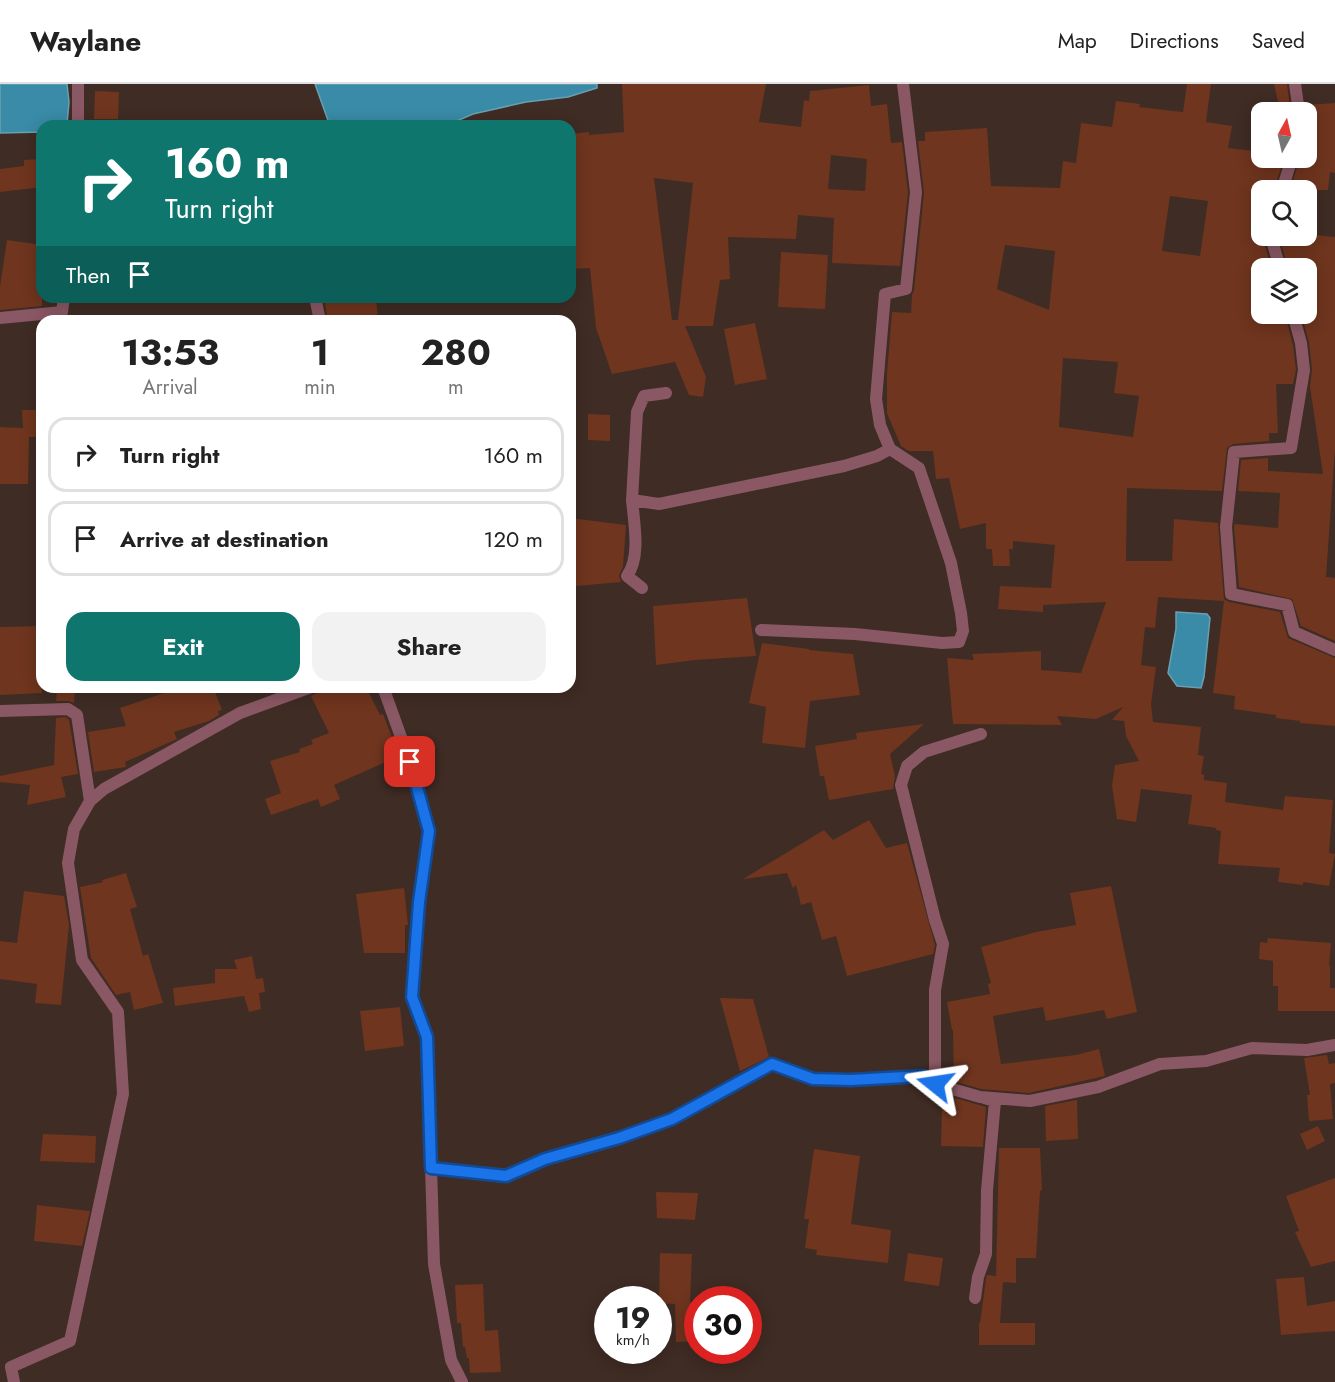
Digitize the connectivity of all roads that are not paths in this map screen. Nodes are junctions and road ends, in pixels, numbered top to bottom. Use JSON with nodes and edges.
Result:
{"nodes":[{"id":1,"x":78,"y":84,"type":"edge"},
{"id":2,"x":903,"y":84,"type":"edge"},
{"id":3,"x":1295,"y":84,"type":"edge"},
{"id":4,"x":1298,"y":102,"type":"edge"},
{"id":5,"x":78,"y":120,"type":"edge"},
{"id":6,"x":63,"y":303,"type":"edge"},
{"id":7,"x":0,"y":318,"type":"edge"},
{"id":8,"x":1296,"y":324,"type":"edge"},
{"id":9,"x":666,"y":393,"type":"dead end"},
{"id":10,"x":890,"y":448,"type":"junction"},
{"id":11,"x":632,"y":500,"type":"junction"},
{"id":12,"x":642,"y":588,"type":"dead end"},
{"id":13,"x":761,"y":630,"type":"dead end"},
{"id":14,"x":1335,"y":650,"type":"edge"},
{"id":15,"x":295,"y":693,"type":"edge"},
{"id":16,"x":384,"y":693,"type":"edge"},
{"id":17,"x":0,"y":711,"type":"edge"},
{"id":18,"x":981,"y":734,"type":"dead end"},
{"id":19,"x":90,"y":801,"type":"junction"},
{"id":20,"x":1335,"y":1046,"type":"edge"},
{"id":21,"x":935,"y":1084,"type":"junction"},
{"id":22,"x":980,"y":1097,"type":"junction"},
{"id":23,"x":431,"y":1168,"type":"junction"},
{"id":24,"x":975,"y":1298,"type":"dead end"},
{"id":25,"x":14,"y":1382,"type":"edge"},
{"id":26,"x":462,"y":1382,"type":"edge"}],
"edges":[{"from":1,"to":5,"type":"street"},
{"from":2,"to":10,"type":"street"},
{"from":3,"to":4,"type":"street"},
{"from":6,"to":7,"type":"street"},
{"from":8,"to":14,"type":"street"},
{"from":9,"to":11,"type":"street"},
{"from":10,"to":11,"type":"street"},
{"from":10,"to":13,"type":"street"},
{"from":11,"to":12,"type":"street"},
{"from":15,"to":19,"type":"street"},
{"from":16,"to":23,"type":"street"},
{"from":17,"to":19,"type":"street"},
{"from":18,"to":21,"type":"street"},
{"from":19,"to":25,"type":"street"},
{"from":20,"to":22,"type":"street"},
{"from":21,"to":22,"type":"street"},
{"from":21,"to":23,"type":"street"},
{"from":22,"to":24,"type":"street"},
{"from":23,"to":26,"type":"street"}]}
